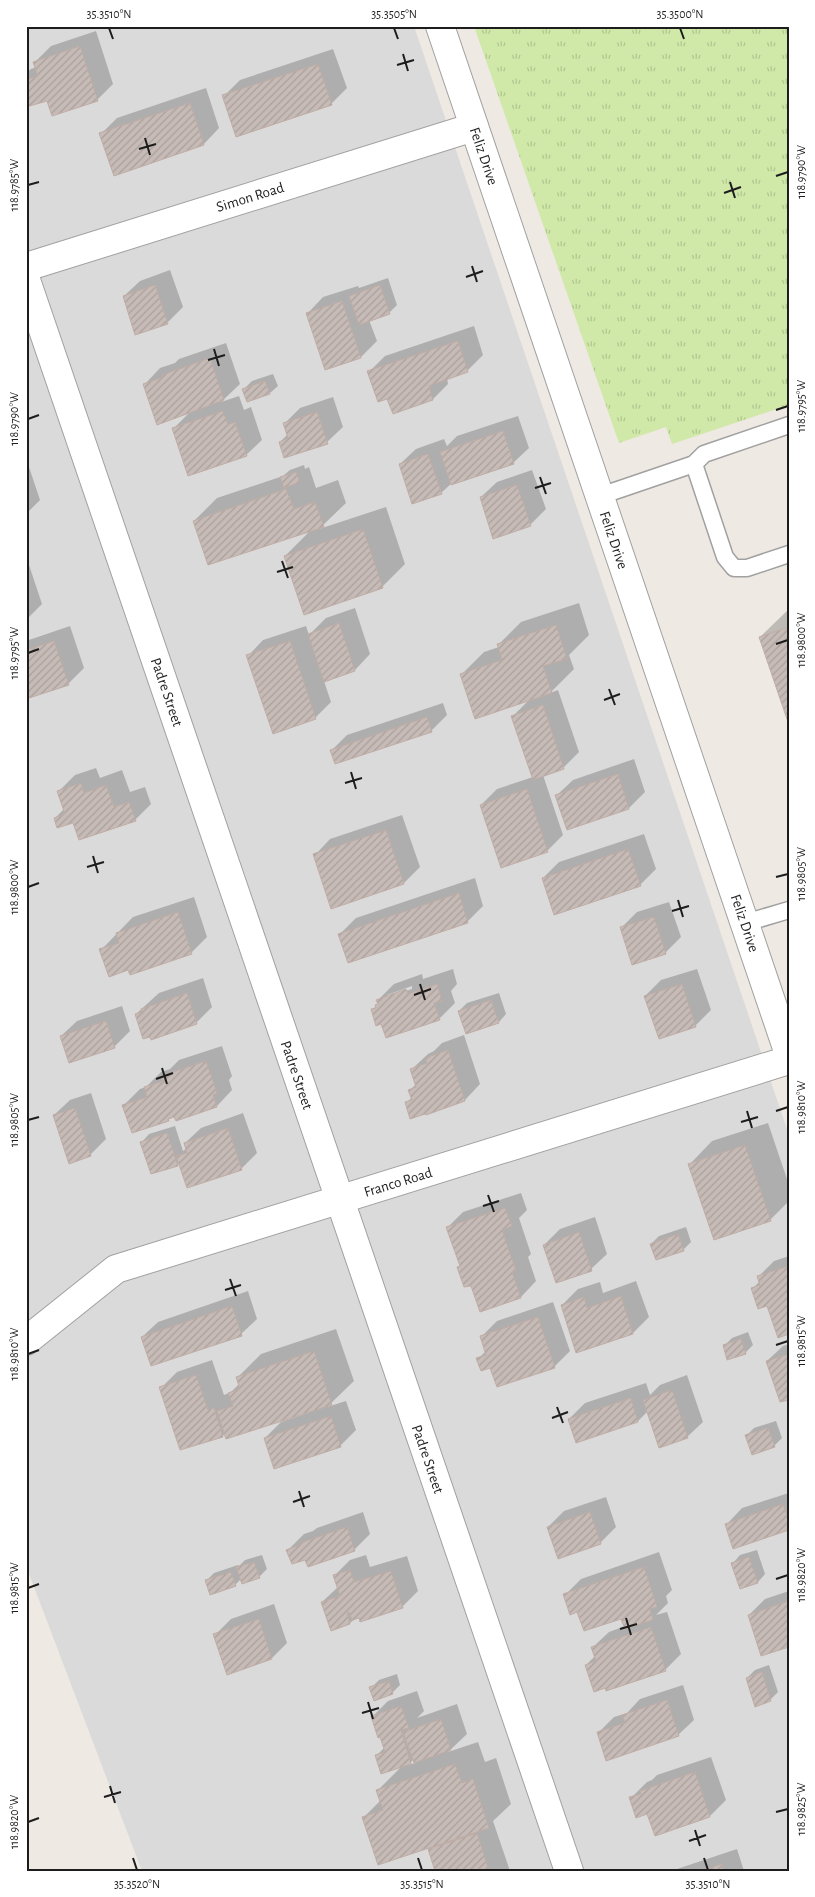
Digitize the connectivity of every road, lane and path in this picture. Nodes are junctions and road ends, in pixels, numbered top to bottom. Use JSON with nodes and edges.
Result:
{"nodes":[{"id":1,"x":440,"y":26,"type":"edge"},
{"id":2,"x":474,"y":127,"type":"junction"},
{"id":3,"x":26,"y":267,"type":"edge"},
{"id":4,"x":26,"y":280,"type":"edge"},
{"id":5,"x":789,"y":425,"type":"edge"},
{"id":6,"x":694,"y":464,"type":"junction"},
{"id":7,"x":600,"y":496,"type":"junction"},
{"id":8,"x":789,"y":554,"type":"edge"},
{"id":9,"x":789,"y":910,"type":"edge"},
{"id":10,"x":745,"y":923,"type":"junction"},
{"id":11,"x":789,"y":1054,"type":"edge"},
{"id":12,"x":789,"y":1060,"type":"edge"},
{"id":13,"x":340,"y":1200,"type":"junction"},
{"id":14,"x":26,"y":1341,"type":"edge"},
{"id":15,"x":568,"y":1871,"type":"edge"}],
"edges":[{"from":1,"to":2,"type":"street","name":"Feliz Drive"},
{"from":2,"to":3,"type":"street","name":"Simon Road"},
{"from":2,"to":7,"type":"street","name":"Feliz Drive"},
{"from":4,"to":13,"type":"street","name":"Padre Street"},
{"from":5,"to":6,"type":"lane"},
{"from":6,"to":7,"type":"lane"},
{"from":6,"to":8,"type":"lane"},
{"from":7,"to":10,"type":"street","name":"Feliz Drive"},
{"from":9,"to":10,"type":"lane"},
{"from":10,"to":11,"type":"street","name":"Feliz Drive"},
{"from":12,"to":13,"type":"street","name":"Franco Road"},
{"from":13,"to":14,"type":"street","name":"Franco Road"},
{"from":13,"to":15,"type":"street","name":"Padre Street"}]}
